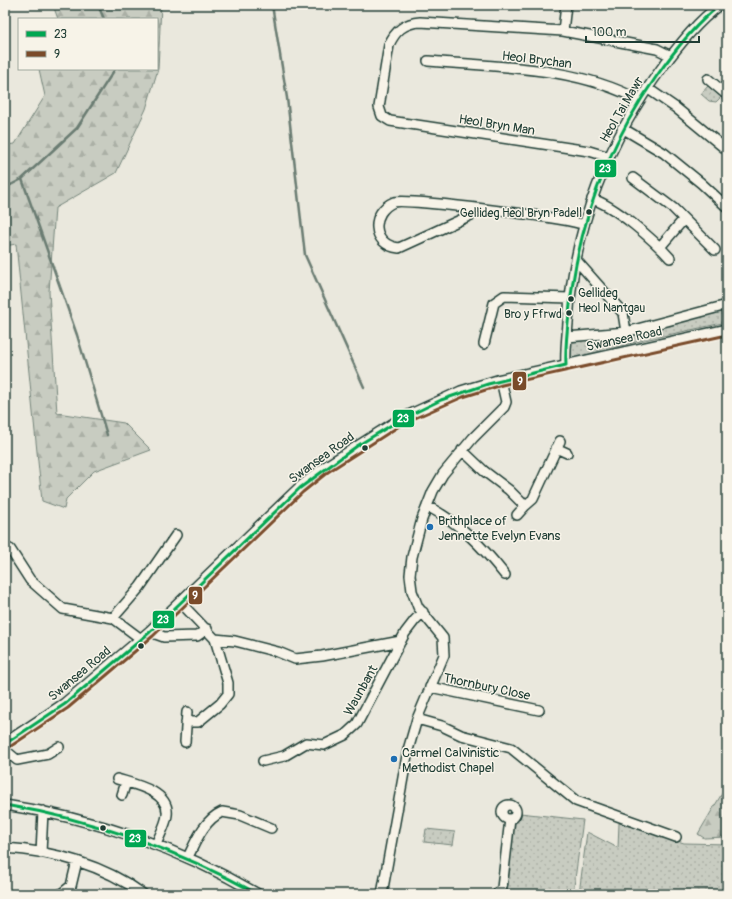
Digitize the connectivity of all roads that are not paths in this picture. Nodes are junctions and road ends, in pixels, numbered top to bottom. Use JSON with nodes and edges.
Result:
{"nodes":[{"id":1,"x":566,"y":5,"type":"edge"},
{"id":2,"x":720,"y":5,"type":"edge"},
{"id":3,"x":563,"y":31,"type":"junction"},
{"id":4,"x":671,"y":56,"type":"junction"},
{"id":5,"x":428,"y":61,"type":"dead end"},
{"id":6,"x":708,"y":80,"type":"dead end"},
{"id":7,"x":647,"y":88,"type":"junction"},
{"id":8,"x":727,"y":95,"type":"edge"},
{"id":9,"x":639,"y":100,"type":"junction"},
{"id":10,"x":622,"y":128,"type":"junction"},
{"id":11,"x":727,"y":150,"type":"edge"},
{"id":12,"x":608,"y":157,"type":"junction"},
{"id":13,"x":633,"y":178,"type":"dead end"},
{"id":14,"x":592,"y":199,"type":"junction"},
{"id":15,"x":727,"y":207,"type":"edge"},
{"id":16,"x":482,"y":210,"type":"junction"},
{"id":17,"x":684,"y":219,"type":"junction"},
{"id":18,"x":584,"y":225,"type":"junction"},
{"id":19,"x":660,"y":247,"type":"junction"},
{"id":20,"x":715,"y":250,"type":"dead end"},
{"id":21,"x":670,"y":258,"type":"dead end"},
{"id":22,"x":576,"y":260,"type":"junction"},
{"id":23,"x":570,"y":298,"type":"junction"},
{"id":24,"x":727,"y":305,"type":"edge"},
{"id":25,"x":727,"y":330,"type":"edge"},
{"id":26,"x":626,"y":332,"type":"junction"},
{"id":27,"x":568,"y":337,"type":"junction"},
{"id":28,"x":484,"y":344,"type":"dead end"},
{"id":29,"x":566,"y":365,"type":"junction"},
{"id":30,"x":501,"y":380,"type":"junction"},
{"id":31,"x":462,"y":450,"type":"junction"},
{"id":32,"x":567,"y":453,"type":"dead end"},
{"id":33,"x":427,"y":506,"type":"junction"},
{"id":34,"x":525,"y":506,"type":"junction"},
{"id":35,"x":517,"y":515,"type":"dead end"},
{"id":36,"x":176,"y":536,"type":"dead end"},
{"id":37,"x":10,"y":549,"type":"dead end"},
{"id":38,"x":505,"y":575,"type":"dead end"},
{"id":39,"x":181,"y":603,"type":"junction"},
{"id":40,"x":423,"y":612,"type":"junction"},
{"id":41,"x":112,"y":618,"type":"junction"},
{"id":42,"x":207,"y":629,"type":"junction"},
{"id":43,"x":150,"y":632,"type":"junction"},
{"id":44,"x":141,"y":639,"type":"junction"},
{"id":45,"x":215,"y":639,"type":"junction"},
{"id":46,"x":401,"y":641,"type":"junction"},
{"id":47,"x":430,"y":687,"type":"junction"},
{"id":48,"x":539,"y":710,"type":"dead end"},
{"id":49,"x":187,"y":712,"type":"dead end"},
{"id":50,"x":417,"y":719,"type":"junction"},
{"id":51,"x":186,"y":722,"type":"junction"},
{"id":52,"x":185,"y":742,"type":"dead end"},
{"id":53,"x":5,"y":744,"type":"edge"},
{"id":54,"x":59,"y":747,"type":"dead end"},
{"id":55,"x":5,"y":750,"type":"edge"},
{"id":56,"x":263,"y":761,"type":"dead end"},
{"id":57,"x":122,"y":795,"type":"dead end"},
{"id":58,"x":5,"y":805,"type":"edge"},
{"id":59,"x":43,"y":811,"type":"junction"},
{"id":60,"x":510,"y":819,"type":"dead end"},
{"id":61,"x":271,"y":828,"type":"dead end"},
{"id":62,"x":676,"y":837,"type":"dead end"},
{"id":63,"x":156,"y":845,"type":"junction"},
{"id":64,"x":5,"y":848,"type":"edge"},
{"id":65,"x":41,"y":853,"type":"junction"},
{"id":66,"x":188,"y":857,"type":"junction"},
{"id":67,"x":77,"y":861,"type":"junction"},
{"id":68,"x":61,"y":894,"type":"edge"},
{"id":69,"x":143,"y":894,"type":"edge"},
{"id":70,"x":258,"y":894,"type":"edge"},
{"id":71,"x":382,"y":894,"type":"edge"},
{"id":72,"x":497,"y":894,"type":"edge"}],
"edges":[{"from":1,"to":3,"type":"street"},
{"from":2,"to":4,"type":"street","name":"Heol Tai Mawr"},
{"from":3,"to":4,"type":"street"},
{"from":3,"to":12,"type":"street","name":"Heol Bryn Man"},
{"from":4,"to":7,"type":"street","name":"Heol Tai Mawr"},
{"from":5,"to":9,"type":"street","name":"Heol Brychan"},
{"from":6,"to":8,"type":"street"},
{"from":7,"to":9,"type":"street","name":"Heol Tai Mawr"},
{"from":7,"to":11,"type":"street"},
{"from":9,"to":10,"type":"street","name":"Heol Tai Mawr"},
{"from":10,"to":12,"type":"street","name":"Heol Tai Mawr"},
{"from":10,"to":15,"type":"street"},
{"from":12,"to":14,"type":"street","name":"Heol Tai Mawr"},
{"from":13,"to":17,"type":"street"},
{"from":14,"to":18,"type":"street","name":"Heol Tai Mawr"},
{"from":14,"to":19,"type":"street"},
{"from":16,"to":16,"type":"street"},
{"from":16,"to":18,"type":"street"},
{"from":17,"to":19,"type":"street"},
{"from":17,"to":20,"type":"street"},
{"from":18,"to":22,"type":"street","name":"Heol Tai Mawr"},
{"from":19,"to":21,"type":"street"},
{"from":22,"to":23,"type":"street","name":"Heol Tai Mawr"},
{"from":22,"to":26,"type":"street"},
{"from":23,"to":27,"type":"street","name":"Heol Tai Mawr"},
{"from":23,"to":28,"type":"street"},
{"from":24,"to":26,"type":"street"},
{"from":25,"to":29,"type":"street","name":"Swansea Road"},
{"from":26,"to":27,"type":"street"},
{"from":27,"to":29,"type":"street","name":"Heol Tai Mawr"},
{"from":29,"to":30,"type":"street","name":"Swansea Road"},
{"from":30,"to":31,"type":"street"},
{"from":30,"to":39,"type":"street","name":"Swansea Road"},
{"from":31,"to":33,"type":"street"},
{"from":31,"to":34,"type":"street"},
{"from":32,"to":34,"type":"street"},
{"from":33,"to":38,"type":"street"},
{"from":33,"to":40,"type":"street"},
{"from":34,"to":35,"type":"street"},
{"from":36,"to":41,"type":"street"},
{"from":37,"to":41,"type":"street"},
{"from":39,"to":42,"type":"street"},
{"from":39,"to":43,"type":"street","name":"Swansea Road"},
{"from":40,"to":46,"type":"street","name":"Waunbant"},
{"from":40,"to":47,"type":"street"},
{"from":41,"to":44,"type":"street"},
{"from":42,"to":43,"type":"street"},
{"from":42,"to":45,"type":"street"},
{"from":43,"to":44,"type":"street","name":"Swansea Road"},
{"from":44,"to":53,"type":"street","name":"Swansea Road"},
{"from":45,"to":46,"type":"street","name":"Waunbant"},
{"from":45,"to":51,"type":"street"},
{"from":46,"to":56,"type":"street","name":"Waunbant"},
{"from":47,"to":48,"type":"street","name":"Thornbury Close"},
{"from":47,"to":50,"type":"street"},
{"from":49,"to":51,"type":"street"},
{"from":50,"to":62,"type":"street"},
{"from":50,"to":71,"type":"street"},
{"from":51,"to":52,"type":"street"},
{"from":54,"to":55,"type":"street"},
{"from":57,"to":63,"type":"street"},
{"from":58,"to":59,"type":"street"},
{"from":59,"to":63,"type":"street"},
{"from":59,"to":65,"type":"street"},
{"from":60,"to":72,"type":"street"},
{"from":61,"to":66,"type":"street"},
{"from":63,"to":66,"type":"street"},
{"from":64,"to":65,"type":"street"},
{"from":65,"to":67,"type":"street"},
{"from":66,"to":70,"type":"street"},
{"from":67,"to":68,"type":"street"},
{"from":67,"to":69,"type":"street"}]}
